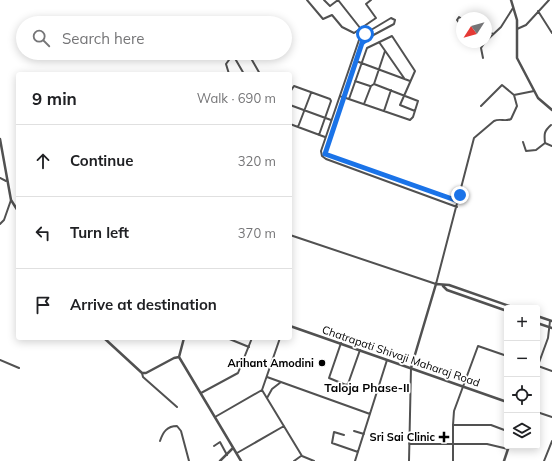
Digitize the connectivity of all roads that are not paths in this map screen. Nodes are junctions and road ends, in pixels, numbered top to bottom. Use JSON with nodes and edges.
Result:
{"nodes":[{"id":1,"x":307,"y":0,"type":"edge"},
{"id":2,"x":324,"y":0,"type":"edge"},
{"id":3,"x":338,"y":0,"type":"edge"},
{"id":4,"x":371,"y":0,"type":"edge"},
{"id":5,"x":511,"y":0,"type":"edge"},
{"id":6,"x":548,"y":0,"type":"edge"},
{"id":7,"x":513,"y":8,"type":"junction"},
{"id":8,"x":538,"y":11,"type":"junction"},
{"id":9,"x":384,"y":23,"type":"junction"},
{"id":10,"x":388,"y":28,"type":"junction"},
{"id":11,"x":362,"y":29,"type":"junction"},
{"id":12,"x":517,"y":29,"type":"junction"},
{"id":13,"x":552,"y":33,"type":"edge"},
{"id":14,"x":365,"y":34,"type":"junction"},
{"id":15,"x":493,"y":34,"type":"edge"},
{"id":16,"x":368,"y":38,"type":"junction"},
{"id":17,"x":379,"y":42,"type":"junction"},
{"id":18,"x":481,"y":48,"type":"edge"},
{"id":19,"x":385,"y":51,"type":"junction"},
{"id":20,"x":483,"y":58,"type":"dead end"},
{"id":21,"x":229,"y":60,"type":"edge"},
{"id":22,"x":237,"y":60,"type":"edge"},
{"id":23,"x":252,"y":60,"type":"edge"},
{"id":24,"x":356,"y":61,"type":"junction"},
{"id":25,"x":361,"y":63,"type":"junction"},
{"id":26,"x":379,"y":69,"type":"junction"},
{"id":27,"x":228,"y":72,"type":"edge"},
{"id":28,"x":243,"y":72,"type":"edge"},
{"id":29,"x":259,"y":72,"type":"edge"},
{"id":30,"x":405,"y":79,"type":"junction"},
{"id":31,"x":355,"y":81,"type":"junction"},
{"id":32,"x":410,"y":81,"type":"junction"},
{"id":33,"x":374,"y":84,"type":"junction"},
{"id":34,"x":370,"y":86,"type":"junction"},
{"id":35,"x":292,"y":89,"type":"edge"},
{"id":36,"x":391,"y":90,"type":"junction"},
{"id":37,"x":534,"y":91,"type":"junction"},
{"id":38,"x":311,"y":92,"type":"junction"},
{"id":39,"x":405,"y":94,"type":"junction"},
{"id":40,"x":514,"y":94,"type":"junction"},
{"id":41,"x":340,"y":96,"type":"junction"},
{"id":42,"x":344,"y":97,"type":"junction"},
{"id":43,"x":349,"y":99,"type":"junction"},
{"id":44,"x":364,"y":104,"type":"junction"},
{"id":45,"x":292,"y":106,"type":"edge"},
{"id":46,"x":481,"y":106,"type":"dead end"},
{"id":47,"x":304,"y":110,"type":"junction"},
{"id":48,"x":552,"y":110,"type":"edge"},
{"id":49,"x":384,"y":111,"type":"junction"},
{"id":50,"x":415,"y":111,"type":"junction"},
{"id":51,"x":325,"y":117,"type":"junction"},
{"id":52,"x":332,"y":120,"type":"junction"},
{"id":53,"x":292,"y":125,"type":"edge"},
{"id":54,"x":551,"y":125,"type":"dead end"},
{"id":55,"x":298,"y":127,"type":"junction"},
{"id":56,"x":319,"y":135,"type":"junction"},
{"id":57,"x":325,"y":137,"type":"junction"},
{"id":58,"x":0,"y":139,"type":"edge"},
{"id":59,"x":523,"y":142,"type":"dead end"},
{"id":60,"x":545,"y":143,"type":"junction"},
{"id":61,"x":552,"y":146,"type":"edge"},
{"id":62,"x":325,"y":154,"type":"junction"},
{"id":63,"x":322,"y":156,"type":"junction"},
{"id":64,"x":0,"y":178,"type":"edge"},
{"id":65,"x":6,"y":181,"type":"junction"},
{"id":66,"x":11,"y":200,"type":"junction"},
{"id":67,"x":458,"y":201,"type":"junction"},
{"id":68,"x":457,"y":207,"type":"junction"},
{"id":69,"x":16,"y":208,"type":"edge"},
{"id":70,"x":0,"y":224,"type":"edge"},
{"id":71,"x":292,"y":237,"type":"edge"},
{"id":72,"x":436,"y":284,"type":"junction"},
{"id":73,"x":443,"y":285,"type":"junction"},
{"id":74,"x":506,"y":305,"type":"edge"},
{"id":75,"x":504,"y":310,"type":"edge"},
{"id":76,"x":540,"y":317,"type":"edge"},
{"id":77,"x":551,"y":321,"type":"edge"},
{"id":78,"x":540,"y":324,"type":"edge"},
{"id":79,"x":292,"y":327,"type":"edge"},
{"id":80,"x":548,"y":327,"type":"junction"},
{"id":81,"x":552,"y":328,"type":"edge"},
{"id":82,"x":106,"y":340,"type":"edge"},
{"id":83,"x":183,"y":340,"type":"edge"},
{"id":84,"x":232,"y":340,"type":"edge"},
{"id":85,"x":251,"y":340,"type":"edge"},
{"id":86,"x":279,"y":340,"type":"edge"},
{"id":87,"x":341,"y":343,"type":"junction"},
{"id":88,"x":249,"y":347,"type":"junction"},
{"id":89,"x":360,"y":350,"type":"junction"},
{"id":90,"x":504,"y":355,"type":"edge"},
{"id":91,"x":179,"y":357,"type":"junction"},
{"id":92,"x":540,"y":359,"type":"edge"},
{"id":93,"x":0,"y":360,"type":"edge"},
{"id":94,"x":387,"y":360,"type":"junction"},
{"id":95,"x":19,"y":368,"type":"dead end"},
{"id":96,"x":411,"y":368,"type":"junction"},
{"id":97,"x":540,"y":368,"type":"edge"},
{"id":98,"x":552,"y":372,"type":"edge"},
{"id":99,"x":142,"y":373,"type":"junction"},
{"id":100,"x":266,"y":377,"type":"junction"},
{"id":101,"x":281,"y":382,"type":"junction"},
{"id":102,"x":463,"y":387,"type":"junction"},
{"id":103,"x":262,"y":390,"type":"junction"},
{"id":104,"x":201,"y":393,"type":"junction"},
{"id":105,"x":267,"y":398,"type":"junction"},
{"id":106,"x":504,"y":401,"type":"edge"},
{"id":107,"x":177,"y":407,"type":"dead end"},
{"id":108,"x":540,"y":413,"type":"edge"},
{"id":109,"x":370,"y":414,"type":"junction"},
{"id":110,"x":215,"y":417,"type":"junction"},
{"id":111,"x":552,"y":417,"type":"edge"},
{"id":112,"x":284,"y":426,"type":"junction"},
{"id":113,"x":452,"y":426,"type":"junction"},
{"id":114,"x":504,"y":430,"type":"edge"},
{"id":115,"x":354,"y":431,"type":"dead end"},
{"id":116,"x":364,"y":434,"type":"junction"},
{"id":117,"x":344,"y":435,"type":"dead end"},
{"id":118,"x":160,"y":441,"type":"dead end"},
{"id":119,"x":552,"y":441,"type":"edge"},
{"id":120,"x":409,"y":444,"type":"junction"},
{"id":121,"x":453,"y":444,"type":"junction"},
{"id":122,"x":214,"y":446,"type":"dead end"},
{"id":123,"x":504,"y":447,"type":"edge"},
{"id":124,"x":233,"y":448,"type":"junction"},
{"id":125,"x":509,"y":449,"type":"edge"},
{"id":126,"x":358,"y":452,"type":"junction"},
{"id":127,"x":236,"y":453,"type":"junction"},
{"id":128,"x":226,"y":455,"type":"junction"},
{"id":129,"x":302,"y":456,"type":"junction"},
{"id":130,"x":189,"y":461,"type":"edge"},
{"id":131,"x":220,"y":461,"type":"edge"},
{"id":132,"x":241,"y":461,"type":"edge"},
{"id":133,"x":294,"y":461,"type":"edge"},
{"id":134,"x":314,"y":461,"type":"edge"},
{"id":135,"x":355,"y":461,"type":"edge"},
{"id":136,"x":410,"y":461,"type":"edge"},
{"id":137,"x":453,"y":461,"type":"edge"},
{"id":138,"x":504,"y":461,"type":"edge"},
{"id":139,"x":544,"y":461,"type":"edge"}],
"edges":[{"from":1,"to":11,"type":"street"},
{"from":2,"to":3,"type":"street"},
{"from":3,"to":11,"type":"street"},
{"from":4,"to":11,"type":"street"},
{"from":5,"to":7,"type":"street"},
{"from":6,"to":8,"type":"street"},
{"from":7,"to":12,"type":"street"},
{"from":7,"to":15,"type":"street"},
{"from":8,"to":12,"type":"street"},
{"from":8,"to":13,"type":"street"},
{"from":9,"to":10,"type":"street"},
{"from":9,"to":10,"type":"street"},
{"from":9,"to":14,"type":"street"},
{"from":10,"to":16,"type":"street"},
{"from":11,"to":14,"type":"street"},
{"from":12,"to":37,"type":"street"},
{"from":14,"to":16,"type":"street"},
{"from":14,"to":41,"type":"street"},
{"from":16,"to":24,"type":"street"},
{"from":17,"to":19,"type":"street"},
{"from":17,"to":25,"type":"street"},
{"from":17,"to":32,"type":"street"},
{"from":18,"to":20,"type":"street"},
{"from":19,"to":26,"type":"street"},
{"from":19,"to":30,"type":"street"},
{"from":21,"to":27,"type":"street"},
{"from":22,"to":28,"type":"street"},
{"from":23,"to":29,"type":"street"},
{"from":24,"to":25,"type":"street"},
{"from":24,"to":42,"type":"street"},
{"from":25,"to":26,"type":"street"},
{"from":25,"to":31,"type":"street"},
{"from":26,"to":30,"type":"street"},
{"from":26,"to":33,"type":"street"},
{"from":30,"to":32,"type":"street"},
{"from":31,"to":34,"type":"street"},
{"from":31,"to":43,"type":"street"},
{"from":32,"to":39,"type":"street"},
{"from":33,"to":34,"type":"street"},
{"from":33,"to":36,"type":"street"},
{"from":34,"to":44,"type":"street"},
{"from":35,"to":38,"type":"street"},
{"from":36,"to":39,"type":"street"},
{"from":36,"to":49,"type":"street"},
{"from":37,"to":40,"type":"street"},
{"from":37,"to":48,"type":"street"},
{"from":38,"to":47,"type":"street"},
{"from":38,"to":51,"type":"street"},
{"from":39,"to":50,"type":"street"},
{"from":39,"to":50,"type":"street"},
{"from":40,"to":46,"type":"street"},
{"from":40,"to":67,"type":"street"},
{"from":41,"to":42,"type":"street"},
{"from":41,"to":52,"type":"street"},
{"from":42,"to":43,"type":"street"},
{"from":42,"to":62,"type":"street"},
{"from":43,"to":44,"type":"street"},
{"from":44,"to":49,"type":"street"},
{"from":45,"to":47,"type":"street"},
{"from":47,"to":51,"type":"street"},
{"from":47,"to":55,"type":"street"},
{"from":49,"to":50,"type":"street"},
{"from":51,"to":52,"type":"street"},
{"from":51,"to":56,"type":"street"},
{"from":52,"to":57,"type":"street"},
{"from":53,"to":55,"type":"street"},
{"from":54,"to":60,"type":"street"},
{"from":55,"to":56,"type":"street"},
{"from":56,"to":57,"type":"street"},
{"from":57,"to":63,"type":"street"},
{"from":58,"to":65,"type":"street"},
{"from":59,"to":60,"type":"street"},
{"from":60,"to":61,"type":"street"},
{"from":62,"to":63,"type":"street"},
{"from":62,"to":67,"type":"street"},
{"from":63,"to":68,"type":"street"},
{"from":64,"to":65,"type":"street"},
{"from":65,"to":66,"type":"street"},
{"from":66,"to":69,"type":"street"},
{"from":66,"to":70,"type":"street"},
{"from":67,"to":68,"type":"street"},
{"from":68,"to":72,"type":"street"},
{"from":71,"to":72,"type":"street"},
{"from":72,"to":73,"type":"street"},
{"from":72,"to":96,"type":"street"},
{"from":73,"to":74,"type":"street"},
{"from":73,"to":75,"type":"street"},
{"from":76,"to":77,"type":"street"},
{"from":77,"to":80,"type":"street"},
{"from":78,"to":80,"type":"street"},
{"from":79,"to":87,"type":"street","name":"Chatrapati Shivaji Maharaj Road"},
{"from":80,"to":81,"type":"street"},
{"from":80,"to":92,"type":"street"},
{"from":82,"to":99,"type":"street"},
{"from":83,"to":91,"type":"street"},
{"from":84,"to":88,"type":"street"},
{"from":85,"to":88,"type":"street"},
{"from":86,"to":100,"type":"street"},
{"from":87,"to":89,"type":"street","name":"Chatrapati Shivaji Maharaj Road"},
{"from":87,"to":89,"type":"street"},
{"from":88,"to":104,"type":"street"},
{"from":89,"to":94,"type":"street","name":"Chatrapati Shivaji Maharaj Road"},
{"from":90,"to":102,"type":"street"},
{"from":91,"to":99,"type":"street"},
{"from":91,"to":104,"type":"street"},
{"from":93,"to":95,"type":"street"},
{"from":94,"to":96,"type":"street","name":"Chatrapati Shivaji Maharaj Road"},
{"from":94,"to":109,"type":"street"},
{"from":96,"to":102,"type":"street","name":"Chatrapati Shivaji Maharaj Road"},
{"from":96,"to":120,"type":"street"},
{"from":97,"to":98,"type":"street"},
{"from":99,"to":107,"type":"street"},
{"from":100,"to":101,"type":"street"},
{"from":100,"to":103,"type":"street"},
{"from":101,"to":105,"type":"street"},
{"from":101,"to":109,"type":"street"},
{"from":102,"to":106,"type":"street","name":"Chatrapati Shivaji Maharaj Road"},
{"from":102,"to":113,"type":"street"},
{"from":103,"to":105,"type":"street"},
{"from":103,"to":110,"type":"street"},
{"from":104,"to":110,"type":"street"},
{"from":105,"to":112,"type":"street"},
{"from":108,"to":111,"type":"street"},
{"from":109,"to":116,"type":"street"},
{"from":110,"to":124,"type":"street"},
{"from":112,"to":127,"type":"street"},
{"from":112,"to":129,"type":"street"},
{"from":113,"to":114,"type":"street"},
{"from":113,"to":121,"type":"street"},
{"from":115,"to":116,"type":"street"},
{"from":116,"to":126,"type":"street"},
{"from":117,"to":126,"type":"street"},
{"from":118,"to":130,"type":"street"},
{"from":119,"to":139,"type":"street"},
{"from":120,"to":121,"type":"street"},
{"from":120,"to":136,"type":"street"},
{"from":121,"to":123,"type":"street"},
{"from":121,"to":137,"type":"street"},
{"from":122,"to":128,"type":"street"},
{"from":124,"to":127,"type":"street"},
{"from":124,"to":128,"type":"street"},
{"from":125,"to":138,"type":"street"},
{"from":126,"to":135,"type":"street"},
{"from":127,"to":132,"type":"street"},
{"from":128,"to":131,"type":"street"},
{"from":129,"to":133,"type":"street"},
{"from":129,"to":134,"type":"street"}]}
